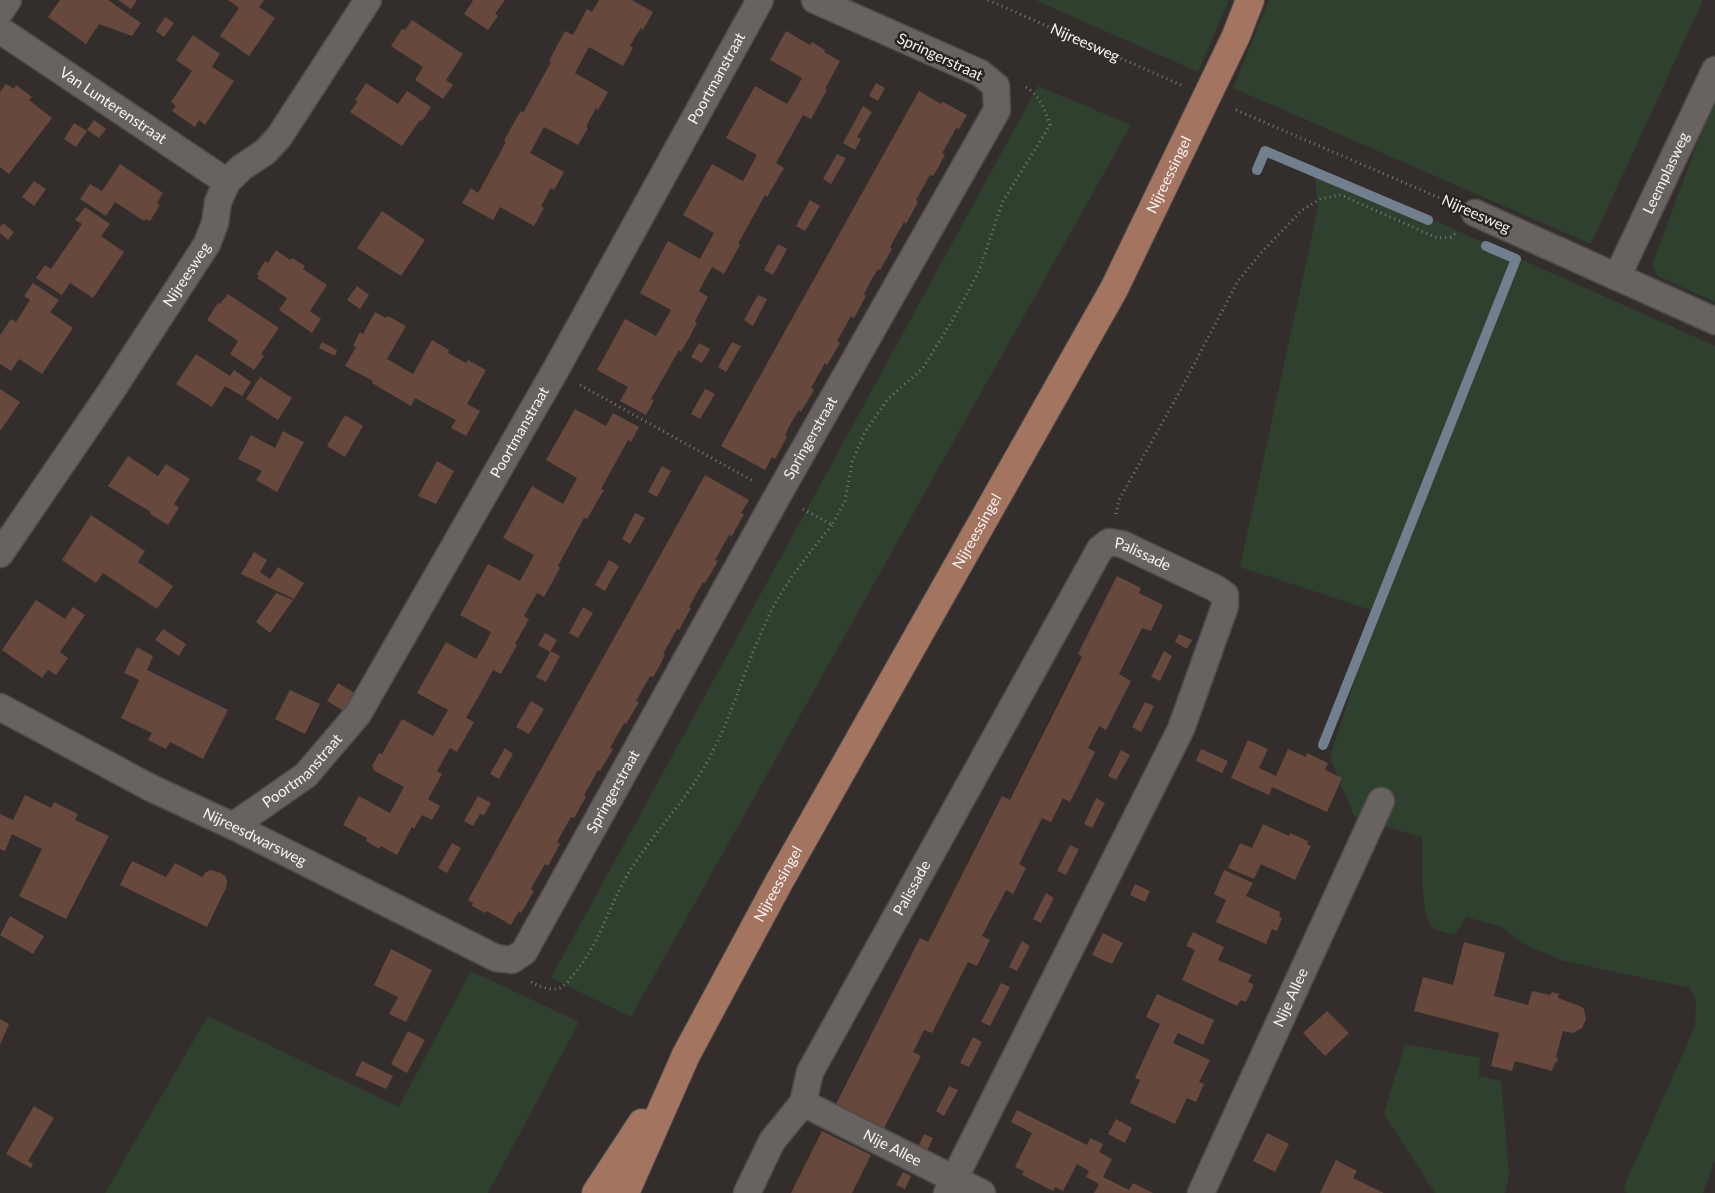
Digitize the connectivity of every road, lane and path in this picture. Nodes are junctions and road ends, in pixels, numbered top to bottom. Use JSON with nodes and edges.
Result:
{"nodes":[{"id":1,"x":8,"y":0,"type":"edge"},
{"id":2,"x":368,"y":0,"type":"edge"},
{"id":3,"x":760,"y":0,"type":"edge"},
{"id":4,"x":814,"y":0,"type":"edge"},
{"id":5,"x":988,"y":0,"type":"edge"},
{"id":6,"x":1250,"y":0,"type":"edge"},
{"id":7,"x":0,"y":12,"type":"edge"},
{"id":8,"x":0,"y":30,"type":"edge"},
{"id":9,"x":1715,"y":70,"type":"edge"},
{"id":10,"x":996,"y":86,"type":"junction"},
{"id":11,"x":1181,"y":86,"type":"dead end"},
{"id":12,"x":1236,"y":110,"type":"dead end"},
{"id":13,"x":227,"y":182,"type":"junction"},
{"id":14,"x":1475,"y":213,"type":"junction"},
{"id":15,"x":1617,"y":277,"type":"junction"},
{"id":16,"x":1715,"y":321,"type":"edge"},
{"id":17,"x":555,"y":371,"type":"junction"},
{"id":18,"x":778,"y":495,"type":"junction"},
{"id":19,"x":832,"y":525,"type":"junction"},
{"id":20,"x":1109,"y":542,"type":"junction"},
{"id":21,"x":0,"y":554,"type":"edge"},
{"id":22,"x":0,"y":707,"type":"edge"},
{"id":23,"x":1381,"y":802,"type":"dead end"},
{"id":24,"x":233,"y":826,"type":"junction"},
{"id":25,"x":512,"y":960,"type":"junction"},
{"id":26,"x":686,"y":1055,"type":"junction"},
{"id":27,"x":803,"y":1103,"type":"junction"},
{"id":28,"x":951,"y":1186,"type":"edge"},
{"id":29,"x":596,"y":1193,"type":"edge"},
{"id":30,"x":625,"y":1193,"type":"edge"},
{"id":31,"x":747,"y":1193,"type":"edge"},
{"id":32,"x":982,"y":1193,"type":"edge"},
{"id":33,"x":1200,"y":1193,"type":"edge"}],
"edges":[{"from":1,"to":7,"type":"street"},
{"from":2,"to":13,"type":"street","name":"Nijreesweg"},
{"from":3,"to":17,"type":"street","name":"Poortmanstraat"},
{"from":4,"to":10,"type":"street","name":"Springerstraat"},
{"from":5,"to":11,"type":"path","name":"Nijreesweg"},
{"from":6,"to":26,"type":"main road","name":"Nijreessingel"},
{"from":8,"to":13,"type":"street","name":"Van Lunterenstraat"},
{"from":9,"to":15,"type":"street","name":"Leemplasweg"},
{"from":10,"to":18,"type":"street","name":"Springerstraat"},
{"from":10,"to":19,"type":"path"},
{"from":12,"to":14,"type":"path","name":"Nijreesweg"},
{"from":13,"to":21,"type":"street","name":"Nijreesweg"},
{"from":14,"to":15,"type":"street","name":"Nijreesweg"},
{"from":14,"to":20,"type":"path"},
{"from":15,"to":16,"type":"street","name":"Nijreesweg"},
{"from":17,"to":18,"type":"path"},
{"from":17,"to":24,"type":"street","name":"Poortmanstraat"},
{"from":18,"to":19,"type":"path"},
{"from":18,"to":25,"type":"street","name":"Springerstraat"},
{"from":19,"to":25,"type":"path"},
{"from":20,"to":27,"type":"street","name":"Palissade"},
{"from":20,"to":28,"type":"street","name":"Palissade"},
{"from":22,"to":24,"type":"street","name":"Nijreesdwarsweg"},
{"from":23,"to":33,"type":"street","name":"Nije Allee"},
{"from":24,"to":25,"type":"street","name":"Nijreesdwarsweg"},
{"from":26,"to":29,"type":"main road","name":"Nijreessingel"},
{"from":26,"to":30,"type":"main road","name":"Nijreessingel"},
{"from":27,"to":28,"type":"street","name":"Nije Allee"},
{"from":27,"to":31,"type":"street","name":"Palissade"},
{"from":28,"to":32,"type":"street","name":"Nije Allee"}]}
